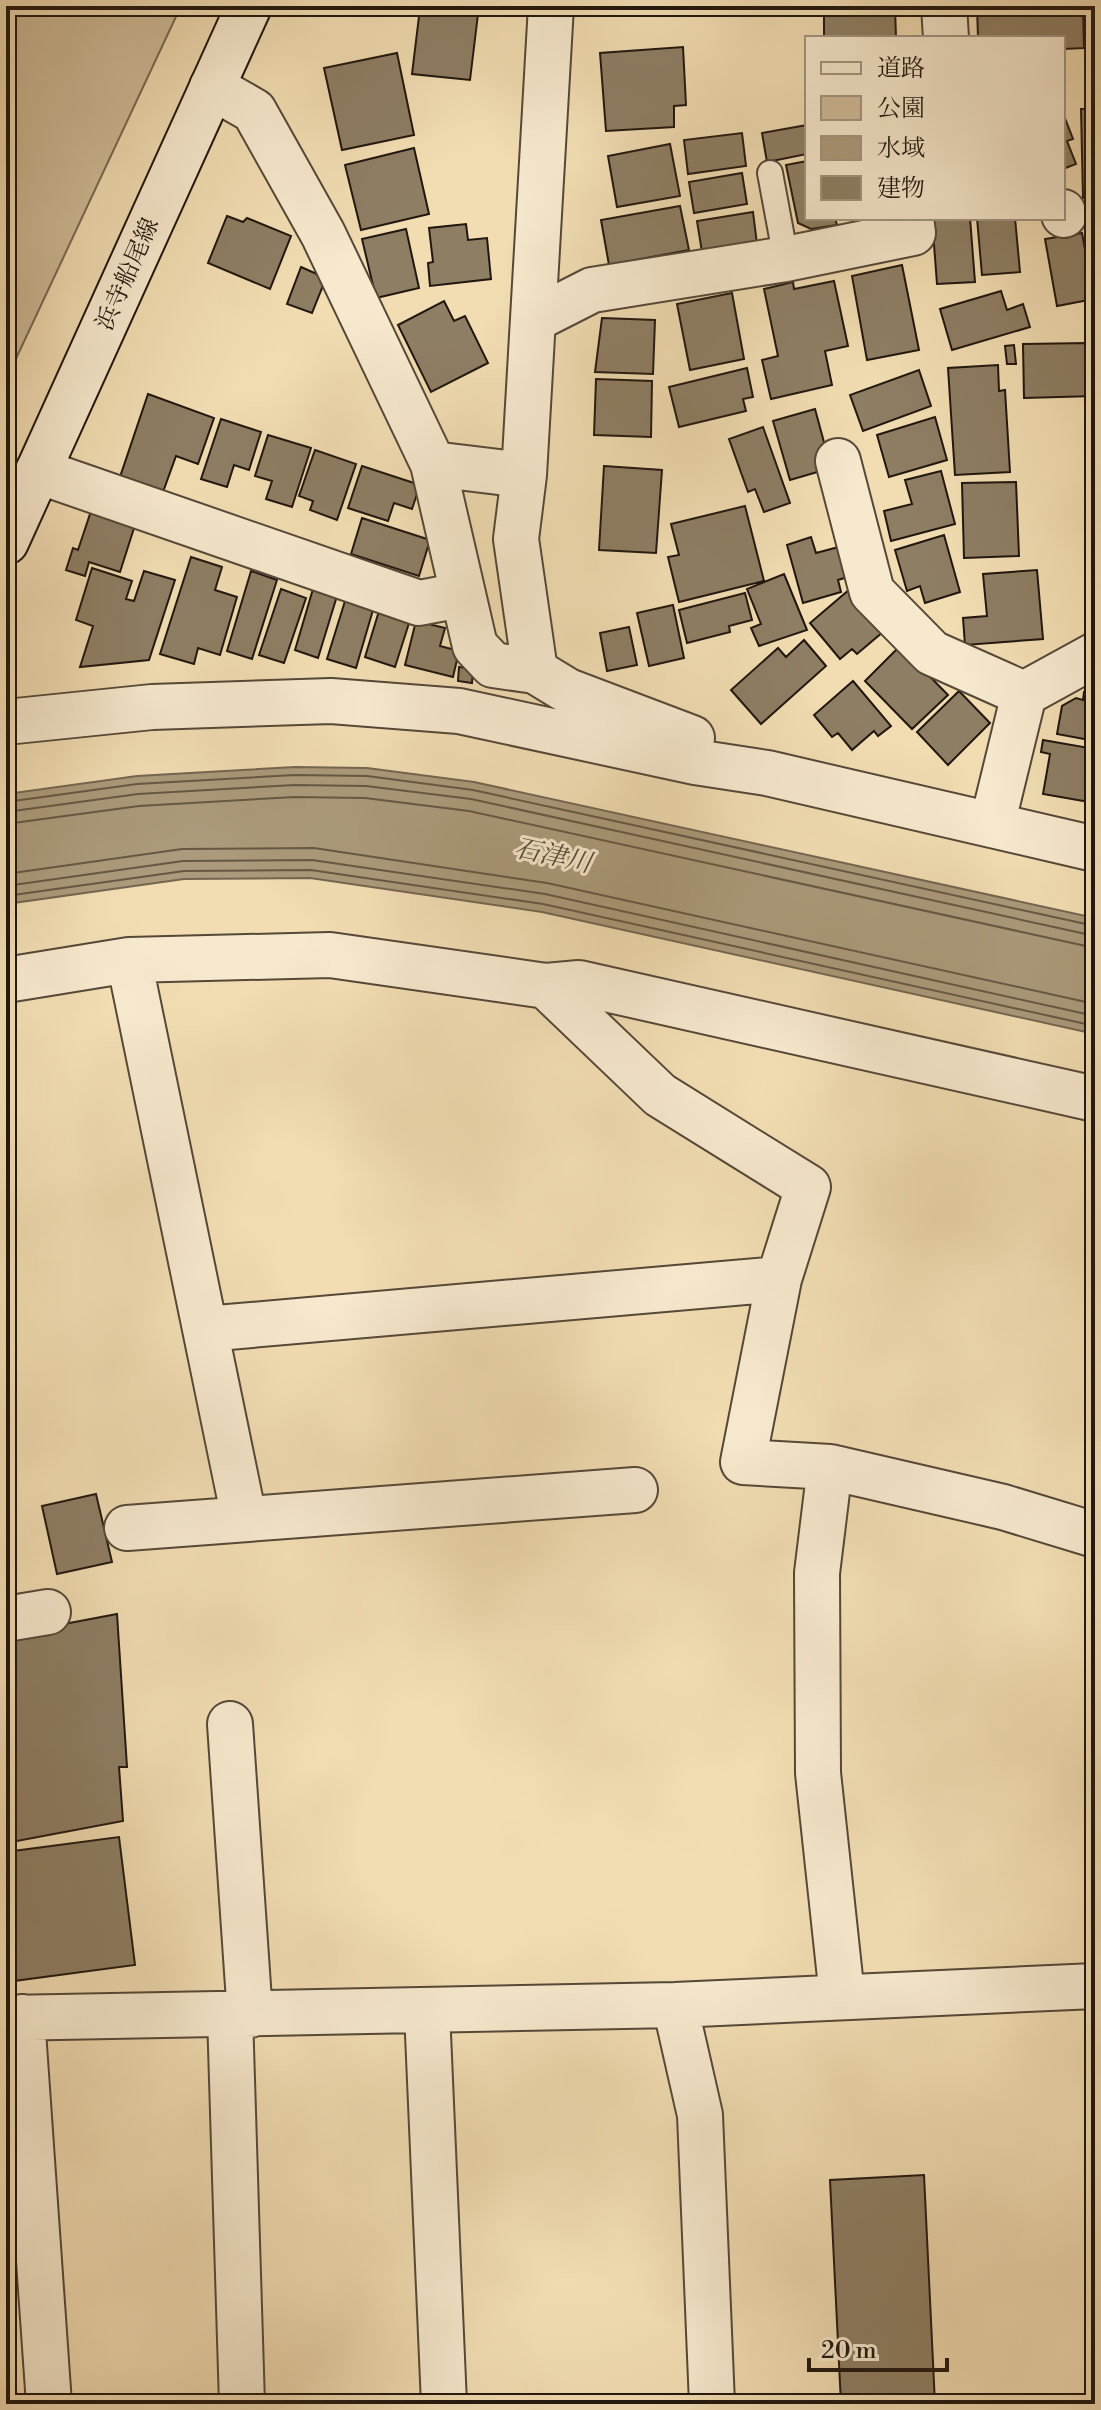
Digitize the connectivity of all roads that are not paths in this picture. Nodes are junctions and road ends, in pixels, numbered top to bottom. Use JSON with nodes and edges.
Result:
{"nodes":[{"id":1,"x":249,"y":6,"type":"edge"},
{"id":2,"x":551,"y":6,"type":"edge"},
{"id":3,"x":944,"y":6,"type":"edge"},
{"id":4,"x":946,"y":36,"type":"edge"},
{"id":5,"x":212,"y":87,"type":"junction"},
{"id":6,"x":770,"y":173,"type":"dead end"},
{"id":7,"x":911,"y":220,"type":"edge"},
{"id":8,"x":786,"y":259,"type":"junction"},
{"id":9,"x":533,"y":320,"type":"junction"},
{"id":10,"x":838,"y":461,"type":"dead end"},
{"id":11,"x":433,"y":464,"type":"junction"},
{"id":12,"x":38,"y":471,"type":"junction"},
{"id":13,"x":524,"y":475,"type":"junction"},
{"id":14,"x":6,"y":542,"type":"edge"},
{"id":15,"x":461,"y":595,"type":"junction"},
{"id":16,"x":1095,"y":655,"type":"edge"},
{"id":17,"x":535,"y":671,"type":"junction"},
{"id":18,"x":1024,"y":694,"type":"junction"},
{"id":19,"x":6,"y":722,"type":"edge"},
{"id":20,"x":767,"y":773,"type":"junction"},
{"id":21,"x":992,"y":825,"type":"junction"},
{"id":22,"x":1095,"y":849,"type":"edge"},
{"id":23,"x":129,"y":960,"type":"junction"},
{"id":24,"x":6,"y":980,"type":"edge"},
{"id":25,"x":546,"y":986,"type":"junction"},
{"id":26,"x":1095,"y":1099,"type":"edge"},
{"id":27,"x":779,"y":1279,"type":"junction"},
{"id":28,"x":205,"y":1329,"type":"junction"},
{"id":29,"x":830,"y":1467,"type":"junction"},
{"id":30,"x":635,"y":1490,"type":"dead end"},
{"id":31,"x":244,"y":1518,"type":"junction"},
{"id":32,"x":127,"y":1528,"type":"dead end"},
{"id":33,"x":1095,"y":1535,"type":"edge"},
{"id":34,"x":48,"y":1612,"type":"dead end"},
{"id":35,"x":6,"y":1619,"type":"edge"},
{"id":36,"x":230,"y":1724,"type":"dead end"},
{"id":37,"x":1095,"y":1986,"type":"edge"},
{"id":38,"x":842,"y":1996,"type":"junction"},
{"id":39,"x":675,"y":2005,"type":"junction"},
{"id":40,"x":427,"y":2011,"type":"junction"},
{"id":41,"x":240,"y":2015,"type":"junction"},
{"id":42,"x":14,"y":2018,"type":"edge"},
{"id":43,"x":49,"y":2404,"type":"edge"},
{"id":44,"x":242,"y":2404,"type":"edge"},
{"id":45,"x":444,"y":2404,"type":"edge"},
{"id":46,"x":712,"y":2404,"type":"edge"}],
"edges":[{"from":1,"to":5,"type":"street","name":"浜寺船尾線"},
{"from":2,"to":9,"type":"street"},
{"from":3,"to":4,"type":"street"},
{"from":5,"to":11,"type":"street"},
{"from":5,"to":12,"type":"street","name":"浜寺船尾線"},
{"from":6,"to":8,"type":"lane"},
{"from":7,"to":8,"type":"street"},
{"from":8,"to":9,"type":"street"},
{"from":9,"to":13,"type":"street"},
{"from":10,"to":18,"type":"street"},
{"from":11,"to":13,"type":"street"},
{"from":11,"to":15,"type":"street"},
{"from":12,"to":14,"type":"street","name":"浜寺船尾線"},
{"from":12,"to":15,"type":"street"},
{"from":13,"to":17,"type":"street"},
{"from":15,"to":17,"type":"street"},
{"from":16,"to":18,"type":"street"},
{"from":17,"to":20,"type":"street"},
{"from":18,"to":21,"type":"street"},
{"from":19,"to":20,"type":"street"},
{"from":20,"to":21,"type":"street"},
{"from":21,"to":22,"type":"street"},
{"from":23,"to":24,"type":"street"},
{"from":23,"to":25,"type":"street"},
{"from":23,"to":28,"type":"street"},
{"from":25,"to":26,"type":"street"},
{"from":25,"to":27,"type":"street"},
{"from":27,"to":28,"type":"street"},
{"from":27,"to":29,"type":"street"},
{"from":28,"to":31,"type":"street"},
{"from":29,"to":33,"type":"street"},
{"from":29,"to":38,"type":"street"},
{"from":30,"to":31,"type":"street"},
{"from":31,"to":32,"type":"street"},
{"from":34,"to":35,"type":"street"},
{"from":36,"to":41,"type":"street"},
{"from":37,"to":38,"type":"street"},
{"from":38,"to":39,"type":"street"},
{"from":39,"to":40,"type":"street"},
{"from":39,"to":46,"type":"street"},
{"from":40,"to":41,"type":"street"},
{"from":40,"to":45,"type":"street"},
{"from":41,"to":42,"type":"street"},
{"from":41,"to":44,"type":"street"},
{"from":42,"to":43,"type":"street"}]}
